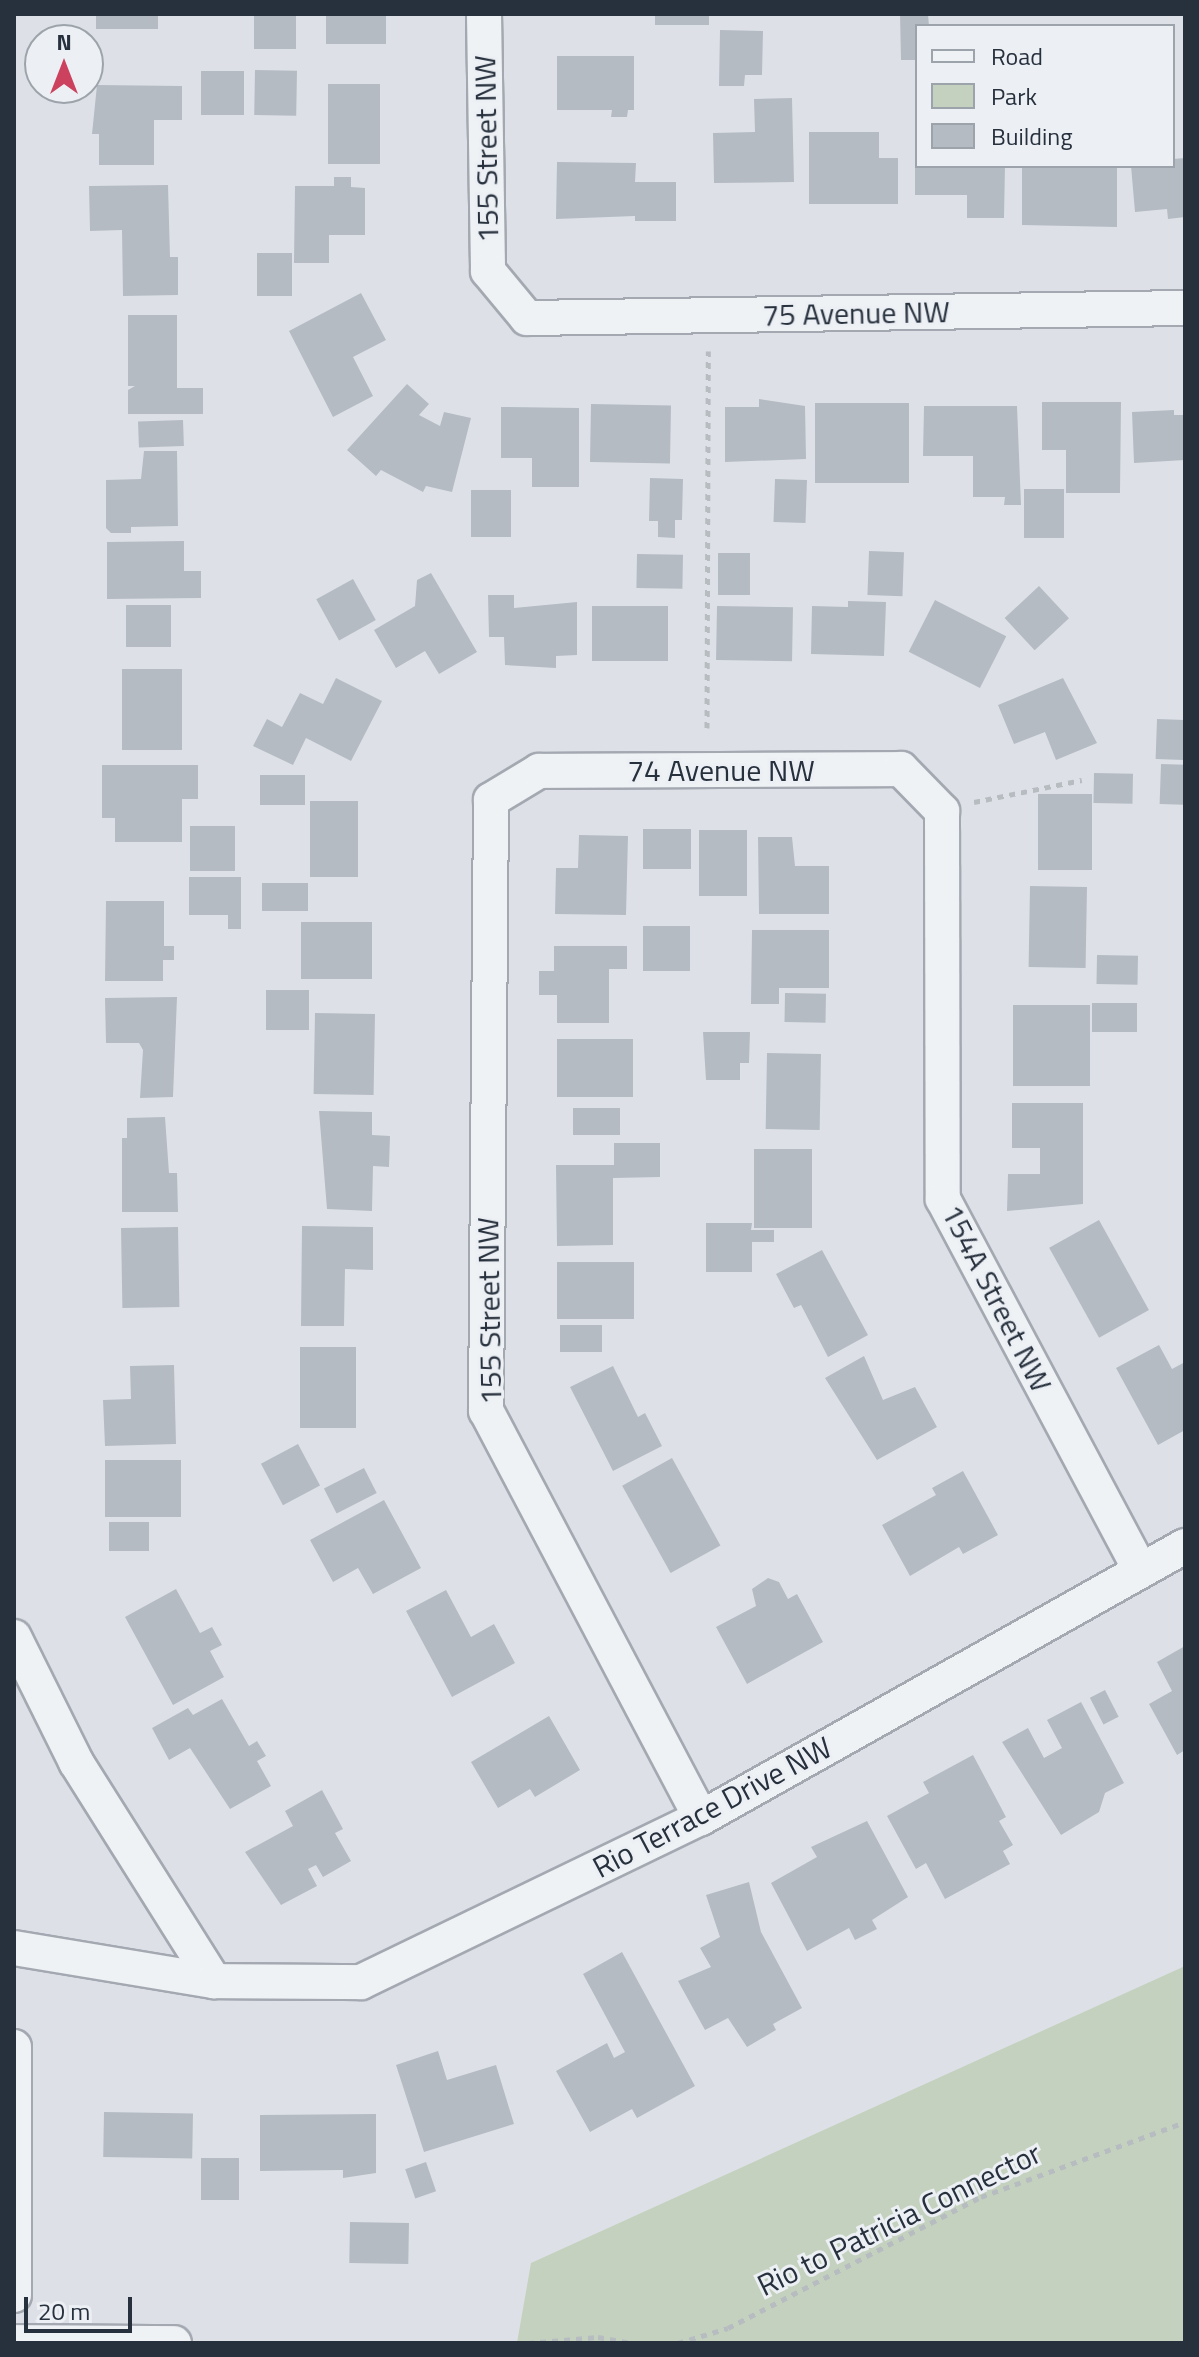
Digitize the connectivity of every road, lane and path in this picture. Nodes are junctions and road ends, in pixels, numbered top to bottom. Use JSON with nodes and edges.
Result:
{"nodes":[{"id":1,"x":484,"y":14,"type":"edge"},
{"id":2,"x":1185,"y":308,"type":"edge"},
{"id":3,"x":527,"y":318,"type":"joint"},
{"id":4,"x":708,"y":350,"type":"dead end"},
{"id":5,"x":707,"y":728,"type":"dead end"},
{"id":6,"x":1082,"y":780,"type":"dead end"},
{"id":7,"x":491,"y":800,"type":"joint"},
{"id":8,"x":942,"y":811,"type":"junction"},
{"id":9,"x":1185,"y":1546,"type":"edge"},
{"id":10,"x":1140,"y":1570,"type":"junction"},
{"id":11,"x":14,"y":1637,"type":"edge"},
{"id":12,"x":701,"y":1818,"type":"junction"},
{"id":13,"x":14,"y":1948,"type":"edge"},
{"id":14,"x":214,"y":1981,"type":"junction"},
{"id":15,"x":14,"y":2047,"type":"edge"},
{"id":16,"x":1185,"y":2122,"type":"edge"},
{"id":17,"x":15,"y":2140,"type":"edge"},
{"id":18,"x":14,"y":2295,"type":"edge"},
{"id":19,"x":14,"y":2342,"type":"edge"},
{"id":20,"x":174,"y":2343,"type":"edge"},
{"id":21,"x":528,"y":2343,"type":"edge"},
{"id":22,"x":631,"y":2343,"type":"edge"},
{"id":23,"x":678,"y":2343,"type":"edge"}],
"edges":[{"from":1,"to":3,"type":"street","name":"155 Street NW"},
{"from":2,"to":3,"type":"street","name":"75 Avenue NW"},
{"from":4,"to":5,"type":"path"},
{"from":6,"to":8,"type":"path"},
{"from":7,"to":8,"type":"street","name":"74 Avenue NW"},
{"from":7,"to":12,"type":"street","name":"155 Street NW"},
{"from":8,"to":10,"type":"street","name":"154A Street NW"},
{"from":9,"to":10,"type":"street","name":"Rio Terrace Drive NW"},
{"from":10,"to":12,"type":"street","name":"Rio Terrace Drive NW"},
{"from":11,"to":14,"type":"street"},
{"from":12,"to":14,"type":"street","name":"Rio Terrace Drive NW"},
{"from":13,"to":14,"type":"street","name":"Rio Terrace Drive NW"},
{"from":15,"to":17,"type":"street"},
{"from":16,"to":23,"type":"path","name":"Rio to Patricia Connector"},
{"from":17,"to":18,"type":"street"},
{"from":19,"to":20,"type":"street"},
{"from":21,"to":22,"type":"path"}]}
